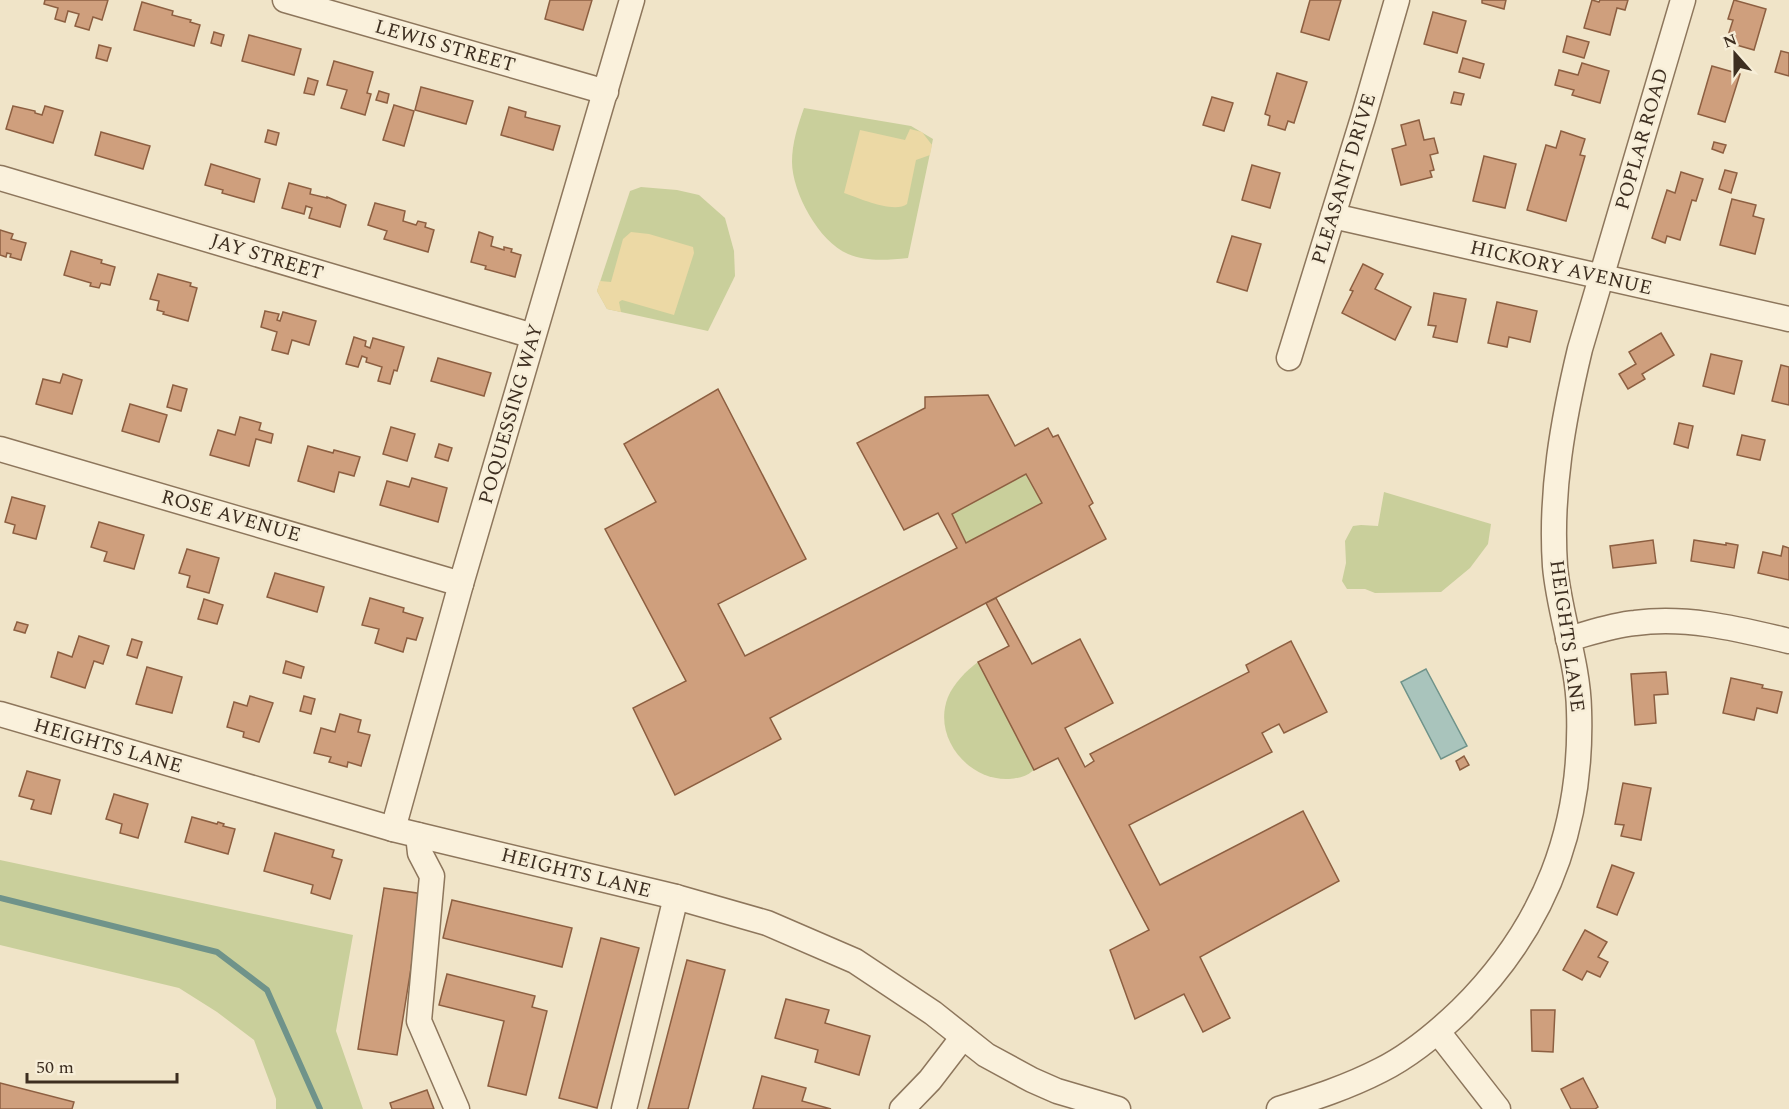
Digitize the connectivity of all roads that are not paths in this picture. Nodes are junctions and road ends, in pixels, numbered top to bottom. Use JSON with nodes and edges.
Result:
{"nodes":[{"id":1,"x":285,"y":0,"type":"edge"},
{"id":2,"x":632,"y":0,"type":"edge"},
{"id":3,"x":1397,"y":0,"type":"edge"},
{"id":4,"x":1683,"y":0,"type":"edge"},
{"id":5,"x":606,"y":92,"type":"junction"},
{"id":6,"x":0,"y":178,"type":"edge"},
{"id":7,"x":1333,"y":216,"type":"junction"},
{"id":8,"x":1602,"y":277,"type":"junction"},
{"id":9,"x":1789,"y":320,"type":"edge"},
{"id":10,"x":533,"y":336,"type":"junction"},
{"id":11,"x":1289,"y":358,"type":"dead end"},
{"id":12,"x":0,"y":449,"type":"edge"},
{"id":13,"x":462,"y":584,"type":"junction"},
{"id":14,"x":1568,"y":639,"type":"junction"},
{"id":15,"x":1789,"y":641,"type":"edge"},
{"id":16,"x":0,"y":714,"type":"edge"},
{"id":17,"x":393,"y":829,"type":"junction"},
{"id":18,"x":418,"y":835,"type":"junction"},
{"id":19,"x":676,"y":897,"type":"junction"},
{"id":20,"x":1438,"y":1032,"type":"junction"},
{"id":21,"x":963,"y":1037,"type":"junction"},
{"id":22,"x":457,"y":1109,"type":"edge"},
{"id":23,"x":624,"y":1109,"type":"edge"},
{"id":24,"x":902,"y":1109,"type":"edge"},
{"id":25,"x":1118,"y":1109,"type":"edge"},
{"id":26,"x":1279,"y":1109,"type":"edge"},
{"id":27,"x":1498,"y":1109,"type":"edge"}],
"edges":[{"from":1,"to":5,"type":"street","name":"LEWIS STREET"},
{"from":2,"to":5,"type":"street","name":"POQUESSING WAY"},
{"from":3,"to":7,"type":"street","name":"PLEASANT DRIVE"},
{"from":4,"to":8,"type":"street","name":"POPLAR ROAD"},
{"from":5,"to":10,"type":"street","name":"POQUESSING WAY"},
{"from":6,"to":10,"type":"street","name":"JAY STREET"},
{"from":7,"to":8,"type":"street","name":"HICKORY AVENUE"},
{"from":7,"to":11,"type":"street","name":"PLEASANT DRIVE"},
{"from":8,"to":9,"type":"street","name":"HICKORY AVENUE"},
{"from":8,"to":14,"type":"street","name":"HEIGHTS LANE"},
{"from":10,"to":13,"type":"street","name":"POQUESSING WAY"},
{"from":12,"to":13,"type":"street","name":"ROSE AVENUE"},
{"from":13,"to":17,"type":"street","name":"POQUESSING WAY"},
{"from":14,"to":15,"type":"street"},
{"from":14,"to":20,"type":"street","name":"HEIGHTS LANE"},
{"from":16,"to":17,"type":"street","name":"HEIGHTS LANE"},
{"from":17,"to":18,"type":"street","name":"HEIGHTS LANE"},
{"from":18,"to":19,"type":"street","name":"HEIGHTS LANE"},
{"from":18,"to":22,"type":"street"},
{"from":19,"to":21,"type":"street","name":"HEIGHTS LANE"},
{"from":19,"to":23,"type":"street"},
{"from":20,"to":26,"type":"street","name":"HEIGHTS LANE"},
{"from":20,"to":27,"type":"street"},
{"from":21,"to":24,"type":"street"},
{"from":21,"to":25,"type":"street","name":"HEIGHTS LANE"}]}
